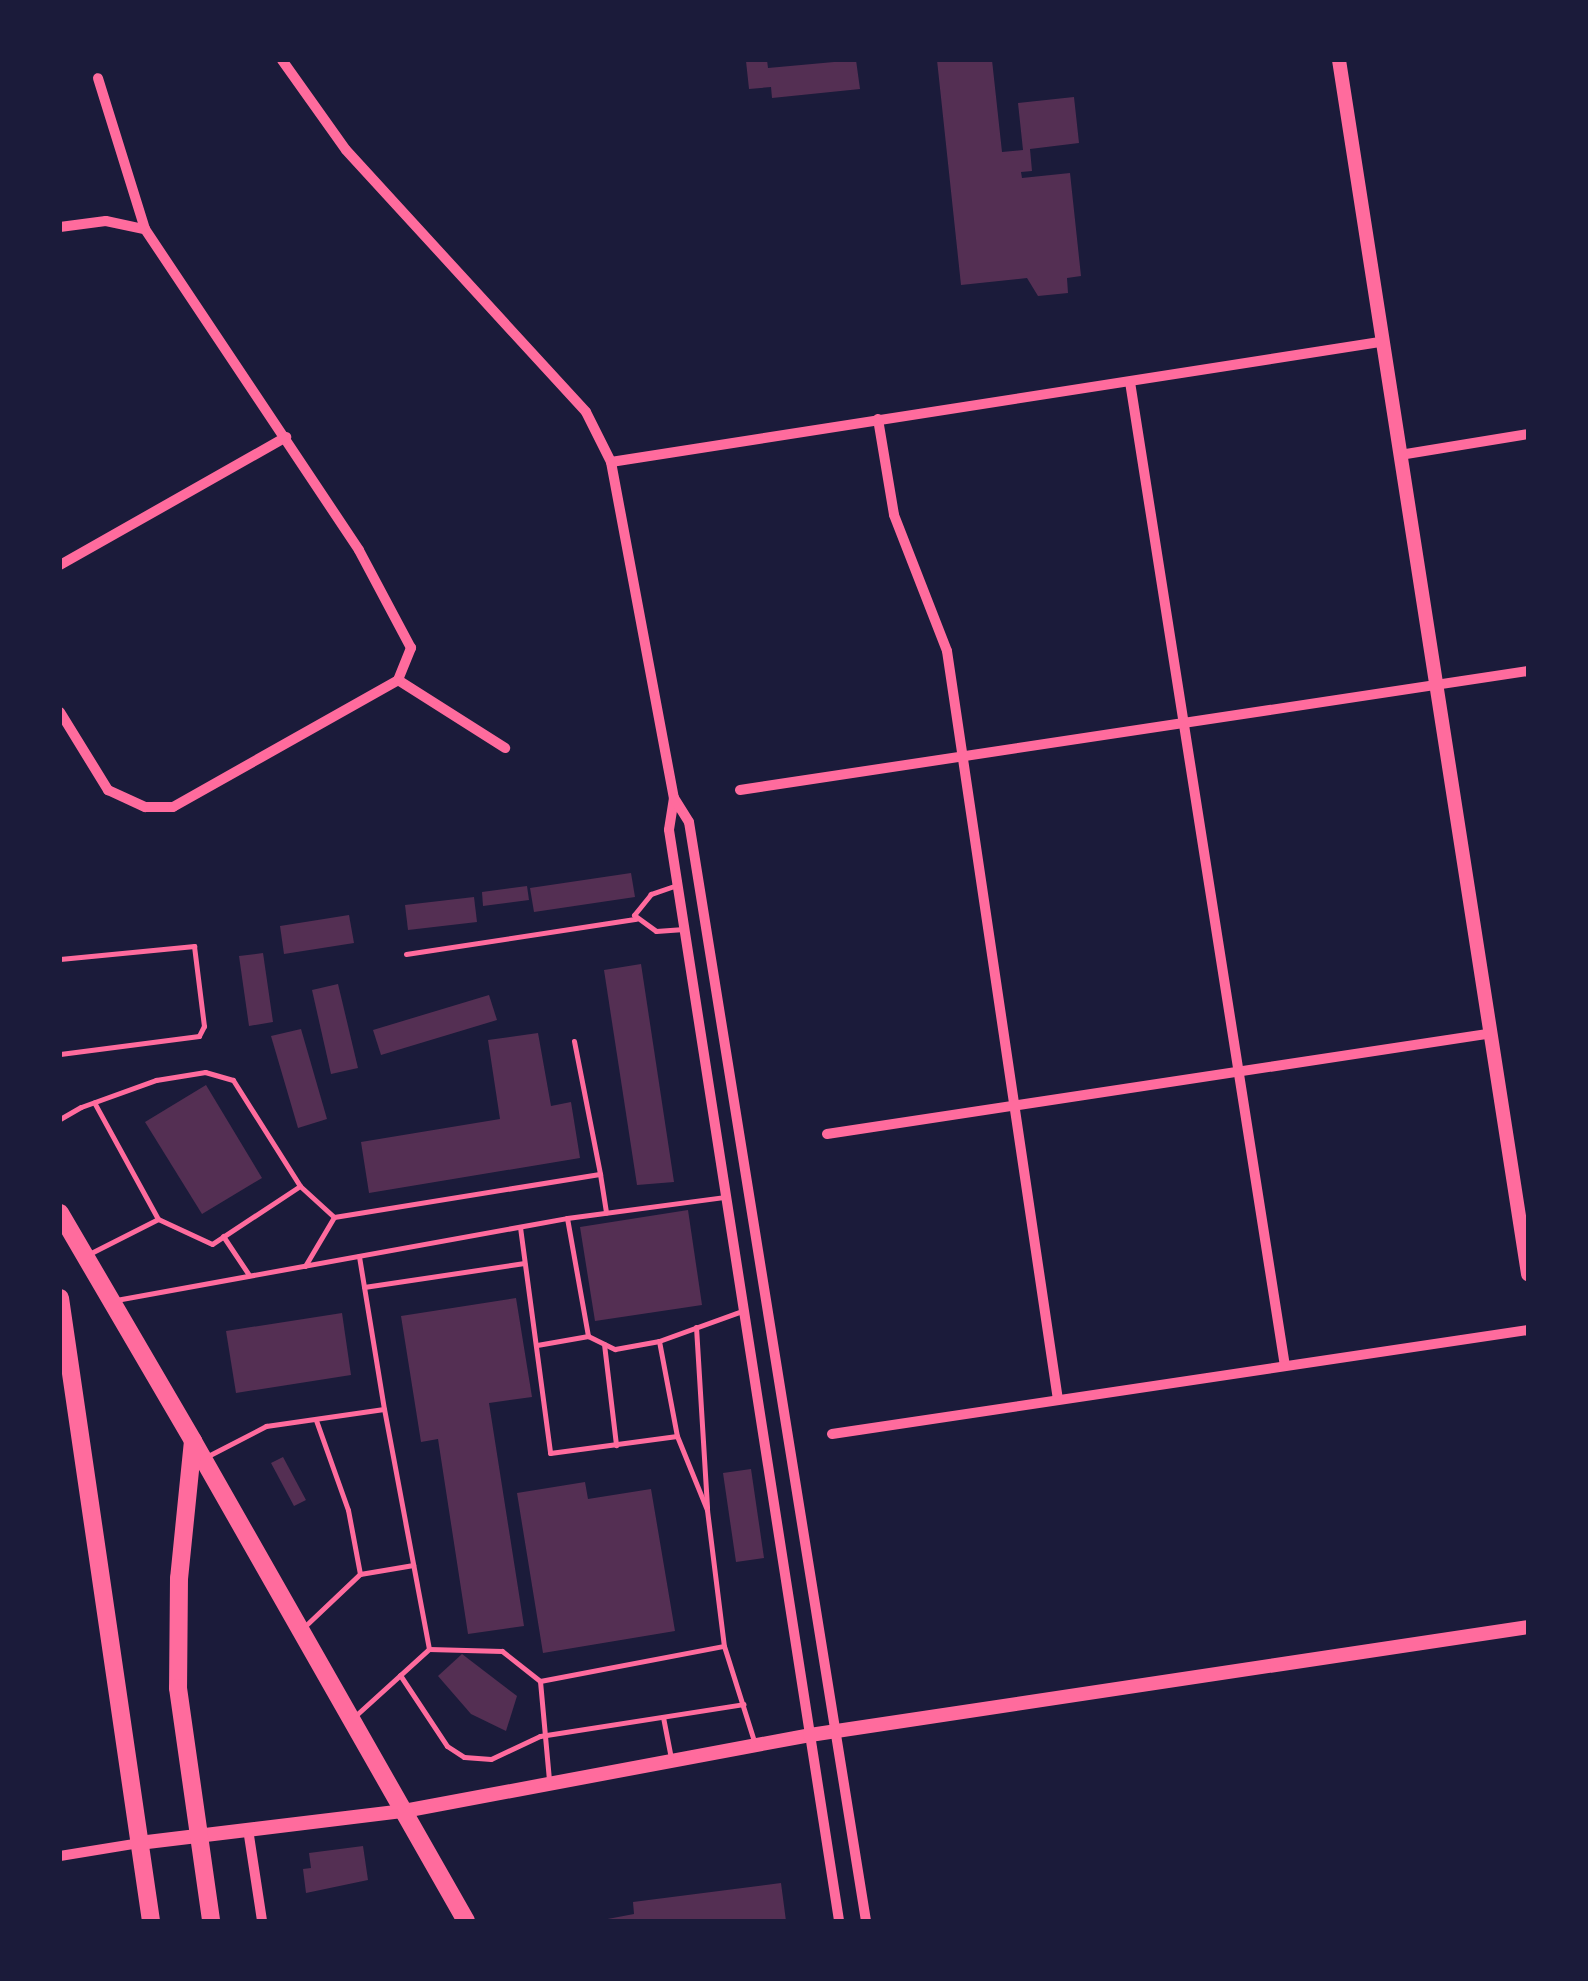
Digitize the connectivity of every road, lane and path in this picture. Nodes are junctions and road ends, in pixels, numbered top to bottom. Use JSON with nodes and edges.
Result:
{"nodes":[{"id":1,"x":282,"y":60,"type":"edge"},
{"id":2,"x":1339,"y":60,"type":"edge"},
{"id":3,"x":98,"y":78,"type":"dead end"},
{"id":4,"x":60,"y":227,"type":"edge"},
{"id":5,"x":145,"y":229,"type":"junction"},
{"id":6,"x":1380,"y":342,"type":"junction"},
{"id":7,"x":1130,"y":382,"type":"junction"},
{"id":8,"x":878,"y":419,"type":"junction"},
{"id":9,"x":1528,"y":434,"type":"edge"},
{"id":10,"x":286,"y":437,"type":"junction"},
{"id":11,"x":1400,"y":455,"type":"junction"},
{"id":12,"x":611,"y":462,"type":"junction"},
{"id":13,"x":60,"y":565,"type":"edge"},
{"id":14,"x":1528,"y":671,"type":"edge"},
{"id":15,"x":398,"y":680,"type":"junction"},
{"id":16,"x":1435,"y":686,"type":"junction"},
{"id":17,"x":60,"y":712,"type":"edge"},
{"id":18,"x":1182,"y":726,"type":"junction"},
{"id":19,"x":505,"y":748,"type":"dead end"},
{"id":20,"x":963,"y":754,"type":"junction"},
{"id":21,"x":740,"y":790,"type":"dead end"},
{"id":22,"x":674,"y":798,"type":"junction"},
{"id":23,"x":677,"y":885,"type":"junction"},
{"id":24,"x":636,"y":919,"type":"junction"},
{"id":25,"x":684,"y":929,"type":"junction"},
{"id":26,"x":406,"y":954,"type":"dead end"},
{"id":27,"x":60,"y":959,"type":"edge"},
{"id":28,"x":1487,"y":1034,"type":"junction"},
{"id":29,"x":574,"y":1041,"type":"dead end"},
{"id":30,"x":61,"y":1055,"type":"edge"},
{"id":31,"x":1237,"y":1073,"type":"junction"},
{"id":32,"x":94,"y":1102,"type":"junction"},
{"id":33,"x":1014,"y":1105,"type":"junction"},
{"id":34,"x":60,"y":1118,"type":"edge"},
{"id":35,"x":827,"y":1134,"type":"dead end"},
{"id":36,"x":600,"y":1174,"type":"junction"},
{"id":37,"x":300,"y":1186,"type":"junction"},
{"id":38,"x":724,"y":1196,"type":"junction"},
{"id":39,"x":606,"y":1213,"type":"junction"},
{"id":40,"x":60,"y":1214,"type":"edge"},
{"id":41,"x":334,"y":1218,"type":"junction"},
{"id":42,"x":567,"y":1218,"type":"junction"},
{"id":43,"x":158,"y":1219,"type":"junction"},
{"id":44,"x":520,"y":1227,"type":"junction"},
{"id":45,"x":223,"y":1236,"type":"junction"},
{"id":46,"x":85,"y":1256,"type":"junction"},
{"id":47,"x":359,"y":1256,"type":"junction"},
{"id":48,"x":525,"y":1262,"type":"junction"},
{"id":49,"x":305,"y":1266,"type":"junction"},
{"id":50,"x":1528,"y":1274,"type":"edge"},
{"id":51,"x":250,"y":1276,"type":"junction"},
{"id":52,"x":364,"y":1287,"type":"junction"},
{"id":53,"x":60,"y":1298,"type":"edge"},
{"id":54,"x":111,"y":1302,"type":"junction"},
{"id":55,"x":745,"y":1310,"type":"junction"},
{"id":56,"x":696,"y":1327,"type":"junction"},
{"id":57,"x":1528,"y":1330,"type":"edge"},
{"id":58,"x":588,"y":1336,"type":"junction"},
{"id":59,"x":658,"y":1341,"type":"junction"},
{"id":60,"x":604,"y":1344,"type":"junction"},
{"id":61,"x":536,"y":1346,"type":"junction"},
{"id":62,"x":1284,"y":1366,"type":"junction"},
{"id":63,"x":1058,"y":1400,"type":"junction"},
{"id":64,"x":384,"y":1409,"type":"junction"},
{"id":65,"x":316,"y":1419,"type":"junction"},
{"id":66,"x":832,"y":1434,"type":"dead end"},
{"id":67,"x":677,"y":1436,"type":"junction"},
{"id":68,"x":193,"y":1440,"type":"junction"},
{"id":69,"x":616,"y":1444,"type":"junction"},
{"id":70,"x":203,"y":1458,"type":"junction"},
{"id":71,"x":707,"y":1510,"type":"junction"},
{"id":72,"x":413,"y":1565,"type":"junction"},
{"id":73,"x":360,"y":1574,"type":"junction"},
{"id":74,"x":1528,"y":1627,"type":"edge"},
{"id":75,"x":301,"y":1630,"type":"junction"},
{"id":76,"x":724,"y":1646,"type":"junction"},
{"id":77,"x":429,"y":1649,"type":"junction"},
{"id":78,"x":400,"y":1675,"type":"junction"},
{"id":79,"x":540,"y":1681,"type":"junction"},
{"id":80,"x":744,"y":1704,"type":"junction"},
{"id":81,"x":663,"y":1717,"type":"junction"},
{"id":82,"x":352,"y":1719,"type":"junction"},
{"id":83,"x":836,"y":1731,"type":"junction"},
{"id":84,"x":810,"y":1735,"type":"junction"},
{"id":85,"x":540,"y":1736,"type":"junction"},
{"id":86,"x":754,"y":1744,"type":"junction"},
{"id":87,"x":672,"y":1761,"type":"junction"},
{"id":88,"x":550,"y":1784,"type":"junction"},
{"id":89,"x":404,"y":1811,"type":"junction"},
{"id":90,"x":248,"y":1828,"type":"junction"},
{"id":91,"x":197,"y":1836,"type":"junction"},
{"id":92,"x":139,"y":1843,"type":"junction"},
{"id":93,"x":60,"y":1856,"type":"edge"},
{"id":94,"x":152,"y":1921,"type":"edge"},
{"id":95,"x":211,"y":1921,"type":"edge"},
{"id":96,"x":262,"y":1921,"type":"edge"},
{"id":97,"x":466,"y":1921,"type":"edge"},
{"id":98,"x":839,"y":1921,"type":"edge"},
{"id":99,"x":866,"y":1921,"type":"edge"}],
"edges":[{"from":1,"to":12,"type":"street"},
{"from":2,"to":6,"type":"street"},
{"from":3,"to":5,"type":"street"},
{"from":4,"to":5,"type":"street"},
{"from":5,"to":10,"type":"street"},
{"from":6,"to":7,"type":"street"},
{"from":6,"to":11,"type":"street"},
{"from":7,"to":8,"type":"street"},
{"from":7,"to":18,"type":"street"},
{"from":8,"to":12,"type":"street"},
{"from":8,"to":20,"type":"street"},
{"from":9,"to":11,"type":"street"},
{"from":10,"to":13,"type":"street"},
{"from":10,"to":15,"type":"street"},
{"from":11,"to":16,"type":"street"},
{"from":12,"to":22,"type":"street"},
{"from":14,"to":16,"type":"street"},
{"from":15,"to":17,"type":"street"},
{"from":15,"to":19,"type":"street"},
{"from":16,"to":18,"type":"street"},
{"from":16,"to":28,"type":"street"},
{"from":18,"to":20,"type":"street"},
{"from":18,"to":31,"type":"street"},
{"from":20,"to":21,"type":"street"},
{"from":20,"to":33,"type":"street"},
{"from":22,"to":23,"type":"street"},
{"from":22,"to":83,"type":"street"},
{"from":23,"to":24,"type":"lane"},
{"from":23,"to":25,"type":"street"},
{"from":24,"to":25,"type":"lane"},
{"from":24,"to":26,"type":"lane"},
{"from":25,"to":38,"type":"street"},
{"from":27,"to":30,"type":"lane"},
{"from":28,"to":31,"type":"street"},
{"from":28,"to":50,"type":"street"},
{"from":29,"to":36,"type":"lane"},
{"from":31,"to":33,"type":"street"},
{"from":31,"to":62,"type":"street"},
{"from":32,"to":34,"type":"lane"},
{"from":32,"to":37,"type":"lane"},
{"from":32,"to":43,"type":"lane"},
{"from":33,"to":35,"type":"street"},
{"from":33,"to":63,"type":"street"},
{"from":36,"to":39,"type":"lane"},
{"from":36,"to":41,"type":"lane"},
{"from":37,"to":41,"type":"lane"},
{"from":37,"to":45,"type":"lane"},
{"from":38,"to":39,"type":"lane"},
{"from":38,"to":55,"type":"street"},
{"from":39,"to":42,"type":"lane"},
{"from":40,"to":46,"type":"main road"},
{"from":41,"to":49,"type":"lane"},
{"from":42,"to":44,"type":"lane"},
{"from":42,"to":58,"type":"lane"},
{"from":43,"to":45,"type":"lane"},
{"from":43,"to":46,"type":"lane"},
{"from":44,"to":47,"type":"lane"},
{"from":44,"to":48,"type":"lane"},
{"from":45,"to":51,"type":"lane"},
{"from":46,"to":54,"type":"main road"},
{"from":47,"to":49,"type":"lane"},
{"from":47,"to":52,"type":"lane"},
{"from":48,"to":52,"type":"lane"},
{"from":48,"to":61,"type":"lane"},
{"from":49,"to":51,"type":"lane"},
{"from":51,"to":54,"type":"lane"},
{"from":52,"to":64,"type":"lane"},
{"from":53,"to":92,"type":"main road"},
{"from":54,"to":68,"type":"main road"},
{"from":55,"to":56,"type":"lane"},
{"from":55,"to":84,"type":"street"},
{"from":56,"to":59,"type":"lane"},
{"from":56,"to":71,"type":"lane"},
{"from":57,"to":62,"type":"street"},
{"from":58,"to":60,"type":"lane"},
{"from":58,"to":61,"type":"lane"},
{"from":59,"to":60,"type":"lane"},
{"from":59,"to":67,"type":"lane"},
{"from":60,"to":69,"type":"lane"},
{"from":61,"to":69,"type":"lane"},
{"from":62,"to":63,"type":"street"},
{"from":63,"to":66,"type":"street"},
{"from":64,"to":65,"type":"lane"},
{"from":64,"to":72,"type":"lane"},
{"from":65,"to":70,"type":"lane"},
{"from":65,"to":73,"type":"lane"},
{"from":67,"to":69,"type":"lane"},
{"from":67,"to":71,"type":"lane"},
{"from":68,"to":70,"type":"main road"},
{"from":68,"to":91,"type":"main road"},
{"from":70,"to":75,"type":"main road"},
{"from":71,"to":76,"type":"lane"},
{"from":72,"to":73,"type":"lane"},
{"from":72,"to":77,"type":"lane"},
{"from":73,"to":75,"type":"lane"},
{"from":74,"to":83,"type":"street"},
{"from":75,"to":82,"type":"main road"},
{"from":76,"to":79,"type":"lane"},
{"from":76,"to":80,"type":"lane"},
{"from":77,"to":78,"type":"lane"},
{"from":77,"to":79,"type":"lane"},
{"from":78,"to":82,"type":"lane"},
{"from":78,"to":85,"type":"lane"},
{"from":79,"to":85,"type":"lane"},
{"from":80,"to":81,"type":"lane"},
{"from":80,"to":86,"type":"lane"},
{"from":81,"to":85,"type":"lane"},
{"from":81,"to":87,"type":"lane"},
{"from":82,"to":89,"type":"main road"},
{"from":83,"to":84,"type":"street"},
{"from":83,"to":99,"type":"street"},
{"from":84,"to":86,"type":"street"},
{"from":84,"to":98,"type":"street"},
{"from":85,"to":88,"type":"lane"},
{"from":86,"to":87,"type":"street"},
{"from":87,"to":88,"type":"street"},
{"from":88,"to":89,"type":"street"},
{"from":89,"to":90,"type":"street"},
{"from":89,"to":97,"type":"main road"},
{"from":90,"to":91,"type":"street"},
{"from":90,"to":96,"type":"street"},
{"from":91,"to":92,"type":"street"},
{"from":91,"to":95,"type":"main road"},
{"from":92,"to":93,"type":"street"},
{"from":92,"to":94,"type":"main road"}]}
